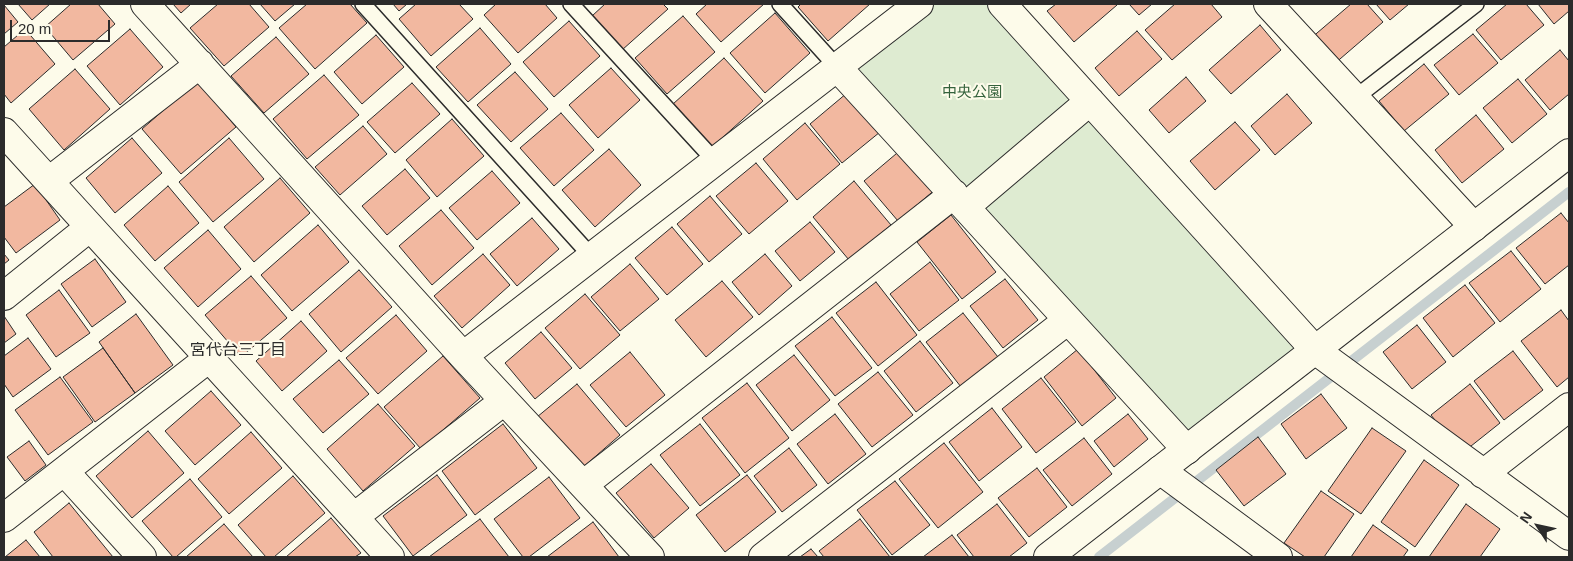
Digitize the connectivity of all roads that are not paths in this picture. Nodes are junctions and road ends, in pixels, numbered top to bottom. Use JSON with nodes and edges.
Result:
{"nodes":[{"id":1,"x":145,"y":4,"type":"edge"},
{"id":2,"x":362,"y":4,"type":"edge"},
{"id":3,"x":571,"y":4,"type":"edge"},
{"id":4,"x":780,"y":4,"type":"edge"},
{"id":5,"x":919,"y":4,"type":"edge"},
{"id":6,"x":1002,"y":4,"type":"edge"},
{"id":7,"x":1268,"y":4,"type":"edge"},
{"id":8,"x":1476,"y":4,"type":"edge"},
{"id":9,"x":200,"y":64,"type":"junction"},
{"id":10,"x":837,"y":67,"type":"junction"},
{"id":11,"x":1355,"y":98,"type":"junction"},
{"id":12,"x":1090,"y":101,"type":"junction"},
{"id":13,"x":4,"y":132,"type":"edge"},
{"id":14,"x":1569,"y":153,"type":"edge"},
{"id":15,"x":715,"y":161,"type":"junction"},
{"id":16,"x":49,"y":181,"type":"junction"},
{"id":17,"x":960,"y":201,"type":"junction"},
{"id":18,"x":90,"y":227,"type":"junction"},
{"id":19,"x":1474,"y":227,"type":"junction"},
{"id":20,"x":592,"y":257,"type":"junction"},
{"id":21,"x":4,"y":296,"type":"edge"},
{"id":22,"x":1068,"y":320,"type":"junction"},
{"id":23,"x":1315,"y":350,"type":"junction"},
{"id":24,"x":463,"y":356,"type":"junction"},
{"id":25,"x":209,"y":358,"type":"junction"},
{"id":26,"x":504,"y":401,"type":"junction"},
{"id":27,"x":1569,"y":407,"type":"edge"},
{"id":28,"x":1187,"y":450,"type":"junction"},
{"id":29,"x":1160,"y":470,"type":"junction"},
{"id":30,"x":64,"y":471,"type":"junction"},
{"id":31,"x":1483,"y":474,"type":"junction"},
{"id":32,"x":582,"y":485,"type":"junction"},
{"id":33,"x":354,"y":517,"type":"junction"},
{"id":34,"x":4,"y":518,"type":"edge"},
{"id":35,"x":1569,"y":536,"type":"edge"},
{"id":36,"x":142,"y":557,"type":"edge"},
{"id":37,"x":390,"y":557,"type":"edge"},
{"id":38,"x":650,"y":557,"type":"edge"},
{"id":39,"x":763,"y":557,"type":"edge"},
{"id":40,"x":1048,"y":557,"type":"edge"},
{"id":41,"x":1278,"y":557,"type":"edge"}],
"edges":[{"from":1,"to":9,"type":"street"},
{"from":2,"to":20,"type":"lane"},
{"from":3,"to":15,"type":"lane"},
{"from":4,"to":10,"type":"lane"},
{"from":5,"to":10,"type":"street"},
{"from":6,"to":12,"type":"street"},
{"from":7,"to":11,"type":"street"},
{"from":8,"to":11,"type":"lane"},
{"from":9,"to":16,"type":"street"},
{"from":9,"to":24,"type":"street"},
{"from":10,"to":15,"type":"street"},
{"from":10,"to":17,"type":"street"},
{"from":11,"to":19,"type":"street"},
{"from":12,"to":17,"type":"street"},
{"from":12,"to":23,"type":"street"},
{"from":13,"to":16,"type":"street"},
{"from":14,"to":19,"type":"street"},
{"from":15,"to":20,"type":"street"},
{"from":16,"to":18,"type":"street"},
{"from":17,"to":22,"type":"street"},
{"from":17,"to":32,"type":"street"},
{"from":18,"to":21,"type":"street"},
{"from":18,"to":25,"type":"street"},
{"from":19,"to":23,"type":"street"},
{"from":20,"to":24,"type":"street"},
{"from":22,"to":28,"type":"street"},
{"from":22,"to":39,"type":"street"},
{"from":23,"to":28,"type":"street"},
{"from":23,"to":31,"type":"street"},
{"from":24,"to":26,"type":"street"},
{"from":25,"to":30,"type":"street"},
{"from":25,"to":33,"type":"street"},
{"from":26,"to":32,"type":"street"},
{"from":26,"to":33,"type":"street"},
{"from":27,"to":31,"type":"street"},
{"from":28,"to":29,"type":"street"},
{"from":29,"to":40,"type":"street"},
{"from":29,"to":41,"type":"street"},
{"from":30,"to":34,"type":"street"},
{"from":30,"to":36,"type":"street"},
{"from":31,"to":35,"type":"street"},
{"from":32,"to":38,"type":"street"},
{"from":33,"to":37,"type":"street"}]}
